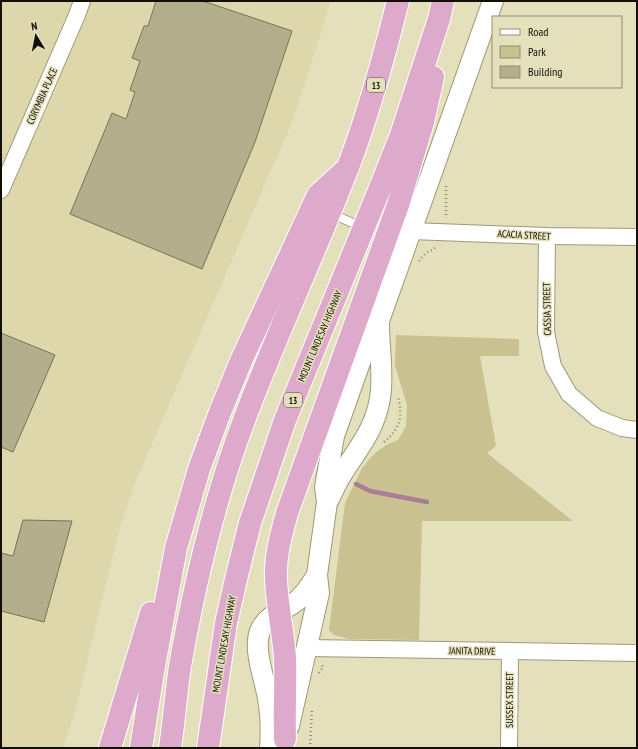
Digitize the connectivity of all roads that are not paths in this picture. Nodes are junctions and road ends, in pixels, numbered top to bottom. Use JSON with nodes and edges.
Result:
{"nodes":[{"id":1,"x":82,"y":1,"type":"edge"},
{"id":2,"x":398,"y":1,"type":"edge"},
{"id":3,"x":493,"y":1,"type":"edge"},
{"id":4,"x":441,"y":10,"type":"edge"},
{"id":5,"x":348,"y":167,"type":"junction"},
{"id":6,"x":1,"y":190,"type":"edge"},
{"id":7,"x":329,"y":213,"type":"junction"},
{"id":8,"x":364,"y":228,"type":"junction"},
{"id":9,"x":411,"y":231,"type":"junction"},
{"id":10,"x":547,"y":236,"type":"junction"},
{"id":11,"x":637,"y":237,"type":"edge"},
{"id":12,"x":380,"y":318,"type":"junction"},
{"id":13,"x":388,"y":395,"type":"junction"},
{"id":14,"x":346,"y":402,"type":"junction"},
{"id":15,"x":637,"y":430,"type":"edge"},
{"id":16,"x":327,"y":502,"type":"junction"},
{"id":17,"x":176,"y":548,"type":"junction"},
{"id":18,"x":317,"y":575,"type":"junction"},
{"id":19,"x":280,"y":611,"type":"junction"},
{"id":20,"x":307,"y":648,"type":"junction"},
{"id":21,"x":510,"y":651,"type":"junction"},
{"id":22,"x":637,"y":653,"type":"edge"},
{"id":23,"x":278,"y":744,"type":"edge"},
{"id":24,"x":110,"y":748,"type":"edge"},
{"id":25,"x":141,"y":748,"type":"edge"},
{"id":26,"x":170,"y":748,"type":"edge"},
{"id":27,"x":208,"y":748,"type":"edge"},
{"id":28,"x":509,"y":748,"type":"edge"}],
"edges":[{"from":1,"to":6,"type":"street","name":"CORYMBIA PLACE"},
{"from":2,"to":5,"type":"highway","number":"13"},
{"from":3,"to":9,"type":"street"},
{"from":4,"to":8,"type":"highway","name":"MOUNT LINDESAY HIGHWAY","number":"13"},
{"from":4,"to":19,"type":"highway"},
{"from":5,"to":7,"type":"highway","number":"13"},
{"from":5,"to":17,"type":"highway"},
{"from":7,"to":8,"type":"lane"},
{"from":7,"to":26,"type":"highway","number":"13"},
{"from":8,"to":27,"type":"highway","name":"MOUNT LINDESAY HIGHWAY","number":"13"},
{"from":9,"to":10,"type":"street","name":"ACACIA STREET"},
{"from":9,"to":12,"type":"street"},
{"from":10,"to":11,"type":"street","name":"ACACIA STREET"},
{"from":10,"to":15,"type":"street","name":"CASSIA STREET"},
{"from":12,"to":13,"type":"street"},
{"from":12,"to":14,"type":"street"},
{"from":13,"to":14,"type":"street"},
{"from":13,"to":16,"type":"street"},
{"from":14,"to":16,"type":"street"},
{"from":16,"to":18,"type":"street"},
{"from":17,"to":24,"type":"highway"},
{"from":17,"to":25,"type":"highway"},
{"from":18,"to":19,"type":"street"},
{"from":18,"to":20,"type":"street"},
{"from":19,"to":23,"type":"highway"},
{"from":20,"to":21,"type":"street","name":"JANITA DRIVE"},
{"from":20,"to":23,"type":"street"},
{"from":21,"to":22,"type":"street","name":"JANITA DRIVE"},
{"from":21,"to":28,"type":"street","name":"SUSSEX STREET"}]}
